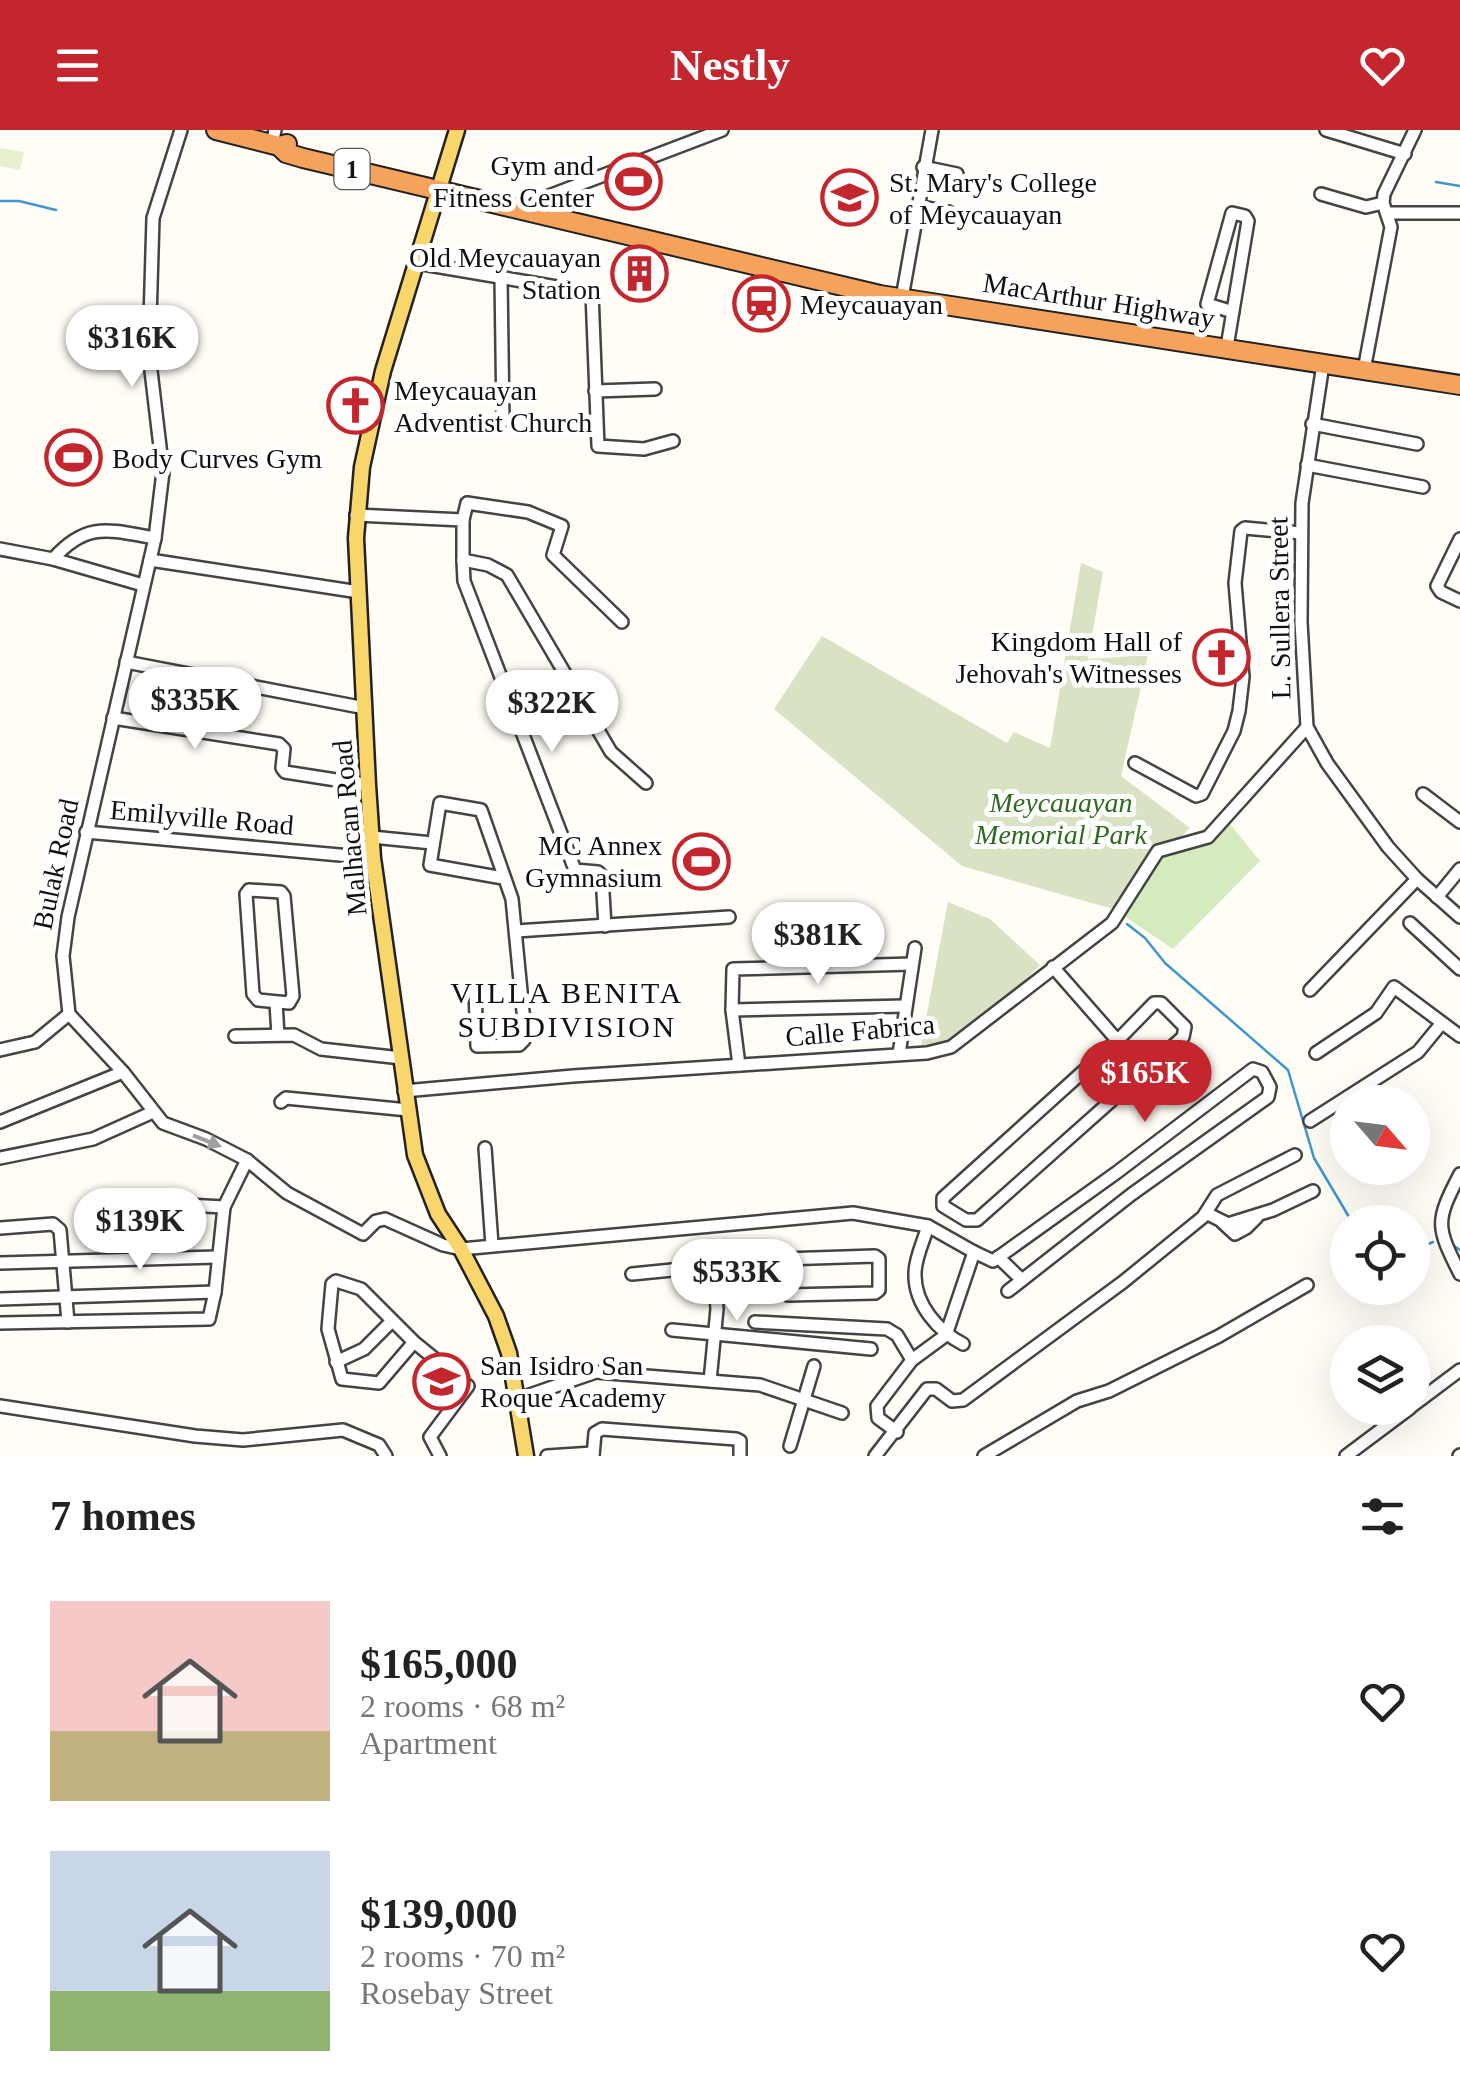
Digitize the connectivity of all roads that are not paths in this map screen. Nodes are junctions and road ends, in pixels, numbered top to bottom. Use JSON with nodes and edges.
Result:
{"nodes":[{"id":1,"x":181,"y":130,"type":"edge"},
{"id":2,"x":216,"y":130,"type":"edge"},
{"id":3,"x":458,"y":130,"type":"edge"},
{"id":4,"x":722,"y":130,"type":"edge"},
{"id":5,"x":932,"y":130,"type":"edge"},
{"id":6,"x":1326,"y":130,"type":"edge"},
{"id":7,"x":1415,"y":130,"type":"edge"},
{"id":8,"x":276,"y":140,"type":"edge"},
{"id":9,"x":1405,"y":154,"type":"junction"},
{"id":10,"x":923,"y":168,"type":"junction"},
{"id":11,"x":957,"y":174,"type":"dead end"},
{"id":12,"x":440,"y":187,"type":"junction"},
{"id":13,"x":1321,"y":194,"type":"dead end"},
{"id":14,"x":917,"y":206,"type":"junction"},
{"id":15,"x":1385,"y":208,"type":"junction"},
{"id":16,"x":528,"y":209,"type":"junction"},
{"id":17,"x":949,"y":212,"type":"dead end"},
{"id":18,"x":1460,"y":213,"type":"edge"},
{"id":19,"x":417,"y":263,"type":"junction"},
{"id":20,"x":501,"y":278,"type":"junction"},
{"id":21,"x":902,"y":298,"type":"junction"},
{"id":22,"x":1233,"y":312,"type":"junction"},
{"id":23,"x":1227,"y":348,"type":"junction"},
{"id":24,"x":1324,"y":364,"type":"junction"},
{"id":25,"x":1364,"y":370,"type":"junction"},
{"id":26,"x":1460,"y":385,"type":"edge"},
{"id":27,"x":654,"y":389,"type":"dead end"},
{"id":28,"x":594,"y":391,"type":"junction"},
{"id":29,"x":503,"y":421,"type":"dead end"},
{"id":30,"x":1312,"y":424,"type":"junction"},
{"id":31,"x":673,"y":441,"type":"dead end"},
{"id":32,"x":1417,"y":444,"type":"dead end"},
{"id":33,"x":1308,"y":465,"type":"junction"},
{"id":34,"x":1422,"y":487,"type":"dead end"},
{"id":35,"x":356,"y":514,"type":"junction"},
{"id":36,"x":462,"y":520,"type":"junction"},
{"id":37,"x":1302,"y":533,"type":"junction"},
{"id":38,"x":154,"y":538,"type":"junction"},
{"id":39,"x":1460,"y":539,"type":"edge"},
{"id":40,"x":0,"y":550,"type":"edge"},
{"id":41,"x":53,"y":558,"type":"junction"},
{"id":42,"x":150,"y":560,"type":"junction"},
{"id":43,"x":462,"y":560,"type":"junction"},
{"id":44,"x":144,"y":585,"type":"junction"},
{"id":45,"x":359,"y":592,"type":"junction"},
{"id":46,"x":1460,"y":601,"type":"edge"},
{"id":47,"x":622,"y":622,"type":"dead end"},
{"id":48,"x":126,"y":662,"type":"junction"},
{"id":49,"x":365,"y":708,"type":"junction"},
{"id":50,"x":113,"y":718,"type":"junction"},
{"id":51,"x":1306,"y":727,"type":"junction"},
{"id":52,"x":1135,"y":763,"type":"dead end"},
{"id":53,"x":646,"y":783,"type":"dead end"},
{"id":54,"x":368,"y":785,"type":"junction"},
{"id":55,"x":1423,"y":794,"type":"dead end"},
{"id":56,"x":1460,"y":822,"type":"edge"},
{"id":57,"x":86,"y":832,"type":"junction"},
{"id":58,"x":372,"y":837,"type":"junction"},
{"id":59,"x":432,"y":844,"type":"junction"},
{"id":60,"x":373,"y":858,"type":"junction"},
{"id":61,"x":1460,"y":870,"type":"edge"},
{"id":62,"x":503,"y":878,"type":"junction"},
{"id":63,"x":1417,"y":879,"type":"junction"},
{"id":64,"x":1437,"y":896,"type":"junction"},
{"id":65,"x":1460,"y":917,"type":"edge"},
{"id":66,"x":729,"y":918,"type":"dead end"},
{"id":67,"x":1410,"y":922,"type":"dead end"},
{"id":68,"x":604,"y":926,"type":"junction"},
{"id":69,"x":516,"y":931,"type":"junction"},
{"id":70,"x":915,"y":948,"type":"dead end"},
{"id":71,"x":912,"y":964,"type":"junction"},
{"id":72,"x":1053,"y":967,"type":"junction"},
{"id":73,"x":1460,"y":969,"type":"edge"},
{"id":74,"x":1310,"y":990,"type":"dead end"},
{"id":75,"x":476,"y":991,"type":"dead end"},
{"id":76,"x":276,"y":1003,"type":"junction"},
{"id":77,"x":905,"y":1006,"type":"junction"},
{"id":78,"x":732,"y":1010,"type":"junction"},
{"id":79,"x":69,"y":1014,"type":"junction"},
{"id":80,"x":1441,"y":1024,"type":"junction"},
{"id":81,"x":236,"y":1036,"type":"dead end"},
{"id":82,"x":278,"y":1036,"type":"junction"},
{"id":83,"x":1460,"y":1036,"type":"edge"},
{"id":84,"x":1118,"y":1040,"type":"junction"},
{"id":85,"x":0,"y":1050,"type":"edge"},
{"id":86,"x":1316,"y":1052,"type":"dead end"},
{"id":87,"x":400,"y":1054,"type":"junction"},
{"id":88,"x":899,"y":1054,"type":"junction"},
{"id":89,"x":739,"y":1064,"type":"junction"},
{"id":90,"x":123,"y":1072,"type":"junction"},
{"id":91,"x":1145,"y":1072,"type":"junction"},
{"id":92,"x":404,"y":1091,"type":"junction"},
{"id":93,"x":281,"y":1102,"type":"dead end"},
{"id":94,"x":408,"y":1110,"type":"junction"},
{"id":95,"x":153,"y":1112,"type":"junction"},
{"id":96,"x":1310,"y":1121,"type":"dead end"},
{"id":97,"x":0,"y":1122,"type":"edge"},
{"id":98,"x":485,"y":1148,"type":"dead end"},
{"id":99,"x":1295,"y":1155,"type":"dead end"},
{"id":100,"x":0,"y":1158,"type":"edge"},
{"id":101,"x":247,"y":1160,"type":"junction"},
{"id":102,"x":1116,"y":1173,"type":"junction"},
{"id":103,"x":1460,"y":1174,"type":"edge"},
{"id":104,"x":1313,"y":1191,"type":"dead end"},
{"id":105,"x":1132,"y":1194,"type":"junction"},
{"id":106,"x":150,"y":1203,"type":"dead end"},
{"id":107,"x":224,"y":1206,"type":"junction"},
{"id":108,"x":1206,"y":1213,"type":"junction"},
{"id":109,"x":928,"y":1226,"type":"junction"},
{"id":110,"x":0,"y":1228,"type":"edge"},
{"id":111,"x":492,"y":1245,"type":"junction"},
{"id":112,"x":461,"y":1249,"type":"junction"},
{"id":113,"x":974,"y":1252,"type":"junction"},
{"id":114,"x":998,"y":1257,"type":"junction"},
{"id":115,"x":217,"y":1258,"type":"junction"},
{"id":116,"x":783,"y":1258,"type":"junction"},
{"id":117,"x":62,"y":1259,"type":"junction"},
{"id":118,"x":0,"y":1264,"type":"edge"},
{"id":119,"x":714,"y":1266,"type":"junction"},
{"id":120,"x":632,"y":1274,"type":"dead end"},
{"id":121,"x":1460,"y":1274,"type":"edge"},
{"id":122,"x":1022,"y":1280,"type":"junction"},
{"id":123,"x":1307,"y":1285,"type":"dead end"},
{"id":124,"x":1008,"y":1291,"type":"dead end"},
{"id":125,"x":216,"y":1292,"type":"junction"},
{"id":126,"x":66,"y":1295,"type":"junction"},
{"id":127,"x":0,"y":1298,"type":"edge"},
{"id":128,"x":392,"y":1321,"type":"junction"},
{"id":129,"x":68,"y":1322,"type":"junction"},
{"id":130,"x":755,"y":1322,"type":"dead end"},
{"id":131,"x":0,"y":1323,"type":"edge"},
{"id":132,"x":672,"y":1330,"type":"dead end"},
{"id":133,"x":715,"y":1332,"type":"junction"},
{"id":134,"x":946,"y":1336,"type":"junction"},
{"id":135,"x":414,"y":1342,"type":"junction"},
{"id":136,"x":964,"y":1344,"type":"dead end"},
{"id":137,"x":871,"y":1349,"type":"dead end"},
{"id":138,"x":912,"y":1360,"type":"junction"},
{"id":139,"x":336,"y":1362,"type":"junction"},
{"id":140,"x":814,"y":1366,"type":"dead end"},
{"id":141,"x":1460,"y":1370,"type":"edge"},
{"id":142,"x":710,"y":1382,"type":"junction"},
{"id":143,"x":1430,"y":1393,"type":"edge"},
{"id":144,"x":518,"y":1399,"type":"junction"},
{"id":145,"x":805,"y":1400,"type":"junction"},
{"id":146,"x":0,"y":1406,"type":"edge"},
{"id":147,"x":842,"y":1413,"type":"dead end"},
{"id":148,"x":1387,"y":1425,"type":"edge"},
{"id":149,"x":897,"y":1432,"type":"junction"},
{"id":150,"x":790,"y":1446,"type":"dead end"},
{"id":151,"x":594,"y":1454,"type":"edge"},
{"id":152,"x":386,"y":1456,"type":"edge"},
{"id":153,"x":440,"y":1456,"type":"edge"},
{"id":154,"x":526,"y":1456,"type":"edge"},
{"id":155,"x":547,"y":1456,"type":"edge"},
{"id":156,"x":740,"y":1456,"type":"edge"},
{"id":157,"x":876,"y":1456,"type":"edge"},
{"id":158,"x":984,"y":1456,"type":"edge"},
{"id":159,"x":1346,"y":1456,"type":"edge"}],
"edges":[{"from":1,"to":38,"type":"street","name":"Bulak Road"},
{"from":2,"to":8,"type":"highway","name":"MacArthur Highway","number":"1"},
{"from":3,"to":12,"type":"main road","name":"Malhacan Road"},
{"from":4,"to":16,"type":"street"},
{"from":5,"to":10,"type":"street"},
{"from":6,"to":9,"type":"street"},
{"from":7,"to":9,"type":"street"},
{"from":8,"to":12,"type":"highway","name":"MacArthur Highway","number":"1"},
{"from":9,"to":15,"type":"street"},
{"from":10,"to":11,"type":"street"},
{"from":10,"to":14,"type":"street"},
{"from":12,"to":16,"type":"highway","name":"MacArthur Highway","number":"1"},
{"from":12,"to":19,"type":"main road","name":"Malhacan Road"},
{"from":13,"to":15,"type":"street"},
{"from":14,"to":17,"type":"street"},
{"from":14,"to":21,"type":"street"},
{"from":15,"to":18,"type":"street"},
{"from":15,"to":25,"type":"street"},
{"from":16,"to":21,"type":"highway","name":"MacArthur Highway","number":"1"},
{"from":19,"to":20,"type":"street"},
{"from":19,"to":35,"type":"main road","name":"Malhacan Road"},
{"from":20,"to":28,"type":"street"},
{"from":20,"to":29,"type":"street"},
{"from":21,"to":23,"type":"highway","name":"MacArthur Highway","number":"1"},
{"from":22,"to":22,"type":"street"},
{"from":22,"to":23,"type":"street"},
{"from":23,"to":24,"type":"highway","name":"MacArthur Highway","number":"1"},
{"from":24,"to":25,"type":"highway","name":"MacArthur Highway","number":"1"},
{"from":24,"to":30,"type":"street","name":"L. Sullera Street"},
{"from":25,"to":26,"type":"highway","name":"MacArthur Highway","number":"1"},
{"from":27,"to":28,"type":"street"},
{"from":28,"to":31,"type":"street"},
{"from":30,"to":32,"type":"street"},
{"from":30,"to":33,"type":"street","name":"L. Sullera Street"},
{"from":33,"to":34,"type":"street"},
{"from":33,"to":37,"type":"street","name":"L. Sullera Street"},
{"from":35,"to":36,"type":"street"},
{"from":35,"to":45,"type":"main road","name":"Malhacan Road"},
{"from":36,"to":43,"type":"street"},
{"from":36,"to":47,"type":"street"},
{"from":37,"to":51,"type":"street","name":"L. Sullera Street"},
{"from":37,"to":52,"type":"street"},
{"from":38,"to":41,"type":"street"},
{"from":38,"to":42,"type":"street","name":"Bulak Road"},
{"from":39,"to":46,"type":"street"},
{"from":40,"to":41,"type":"street"},
{"from":41,"to":44,"type":"street"},
{"from":42,"to":44,"type":"street","name":"Bulak Road"},
{"from":42,"to":45,"type":"street"},
{"from":43,"to":53,"type":"street"},
{"from":43,"to":68,"type":"street"},
{"from":44,"to":48,"type":"street","name":"Bulak Road"},
{"from":45,"to":49,"type":"main road","name":"Malhacan Road"},
{"from":48,"to":49,"type":"street"},
{"from":48,"to":50,"type":"street","name":"Bulak Road"},
{"from":49,"to":54,"type":"main road","name":"Malhacan Road"},
{"from":50,"to":54,"type":"street"},
{"from":50,"to":57,"type":"street","name":"Bulak Road"},
{"from":51,"to":63,"type":"street","name":"L. Sullera Street"},
{"from":51,"to":72,"type":"street","name":"Calle Fabrica"},
{"from":54,"to":58,"type":"main road","name":"Malhacan Road"},
{"from":55,"to":56,"type":"street"},
{"from":57,"to":60,"type":"street","name":"Emilyville Road"},
{"from":57,"to":79,"type":"street","name":"Bulak Road"},
{"from":58,"to":59,"type":"street"},
{"from":58,"to":60,"type":"main road","name":"Malhacan Road"},
{"from":59,"to":62,"type":"street"},
{"from":59,"to":62,"type":"street"},
{"from":60,"to":87,"type":"main road","name":"Malhacan Road"},
{"from":61,"to":64,"type":"street"},
{"from":62,"to":69,"type":"street"},
{"from":63,"to":64,"type":"street","name":"L. Sullera Street"},
{"from":63,"to":74,"type":"street"},
{"from":64,"to":65,"type":"street","name":"L. Sullera Street"},
{"from":66,"to":68,"type":"street"},
{"from":67,"to":73,"type":"street"},
{"from":68,"to":69,"type":"street"},
{"from":69,"to":75,"type":"street"},
{"from":70,"to":71,"type":"street"},
{"from":71,"to":77,"type":"street"},
{"from":71,"to":78,"type":"street"},
{"from":72,"to":84,"type":"street"},
{"from":72,"to":88,"type":"street","name":"Calle Fabrica"},
{"from":76,"to":76,"type":"street"},
{"from":76,"to":82,"type":"street"},
{"from":77,"to":78,"type":"street"},
{"from":77,"to":88,"type":"street"},
{"from":78,"to":89,"type":"street"},
{"from":79,"to":85,"type":"street"},
{"from":79,"to":90,"type":"street"},
{"from":80,"to":83,"type":"street"},
{"from":80,"to":86,"type":"street"},
{"from":80,"to":96,"type":"street"},
{"from":81,"to":82,"type":"street"},
{"from":82,"to":87,"type":"street"},
{"from":84,"to":91,"type":"street"},
{"from":84,"to":91,"type":"street"},
{"from":84,"to":91,"type":"street"},
{"from":87,"to":92,"type":"main road","name":"Malhacan Road"},
{"from":88,"to":89,"type":"street","name":"Calle Fabrica"},
{"from":89,"to":92,"type":"street","name":"Calle Fabrica"},
{"from":90,"to":95,"type":"street"},
{"from":90,"to":97,"type":"street"},
{"from":92,"to":94,"type":"main road","name":"Malhacan Road"},
{"from":93,"to":94,"type":"street"},
{"from":94,"to":112,"type":"main road","name":"Malhacan Road"},
{"from":95,"to":100,"type":"street"},
{"from":95,"to":101,"type":"street","one_way":true},
{"from":98,"to":111,"type":"street"},
{"from":99,"to":108,"type":"street"},
{"from":101,"to":107,"type":"street"},
{"from":101,"to":112,"type":"street"},
{"from":102,"to":105,"type":"street"},
{"from":102,"to":105,"type":"street"},
{"from":102,"to":114,"type":"street"},
{"from":103,"to":121,"type":"street"},
{"from":104,"to":108,"type":"street"},
{"from":105,"to":122,"type":"street"},
{"from":106,"to":107,"type":"street"},
{"from":107,"to":115,"type":"street"},
{"from":108,"to":149,"type":"street"},
{"from":109,"to":111,"type":"street"},
{"from":109,"to":113,"type":"street"},
{"from":109,"to":134,"type":"street"},
{"from":110,"to":117,"type":"street"},
{"from":111,"to":112,"type":"street"},
{"from":112,"to":144,"type":"main road","name":"Malhacan Road"},
{"from":113,"to":114,"type":"street"},
{"from":113,"to":134,"type":"street"},
{"from":114,"to":122,"type":"street"},
{"from":115,"to":117,"type":"street"},
{"from":115,"to":125,"type":"street"},
{"from":116,"to":116,"type":"street"},
{"from":116,"to":119,"type":"street"},
{"from":117,"to":118,"type":"street"},
{"from":117,"to":126,"type":"street"},
{"from":119,"to":120,"type":"street"},
{"from":119,"to":133,"type":"street"},
{"from":122,"to":124,"type":"street"},
{"from":123,"to":158,"type":"street"},
{"from":125,"to":126,"type":"street"},
{"from":125,"to":129,"type":"street"},
{"from":126,"to":127,"type":"street"},
{"from":126,"to":129,"type":"street"},
{"from":128,"to":135,"type":"street"},
{"from":128,"to":139,"type":"street"},
{"from":128,"to":139,"type":"street"},
{"from":129,"to":131,"type":"street"},
{"from":130,"to":138,"type":"street"},
{"from":132,"to":133,"type":"street"},
{"from":133,"to":137,"type":"street"},
{"from":133,"to":142,"type":"street"},
{"from":134,"to":136,"type":"street"},
{"from":134,"to":138,"type":"street"},
{"from":135,"to":139,"type":"street"},
{"from":135,"to":153,"type":"street"},
{"from":138,"to":149,"type":"street"},
{"from":140,"to":145,"type":"street"},
{"from":141,"to":143,"type":"street"},
{"from":142,"to":144,"type":"street"},
{"from":142,"to":145,"type":"street"},
{"from":144,"to":154,"type":"main road","name":"Malhacan Road"},
{"from":145,"to":147,"type":"street"},
{"from":145,"to":150,"type":"street"},
{"from":146,"to":152,"type":"street"},
{"from":148,"to":159,"type":"street"},
{"from":149,"to":157,"type":"street"},
{"from":151,"to":155,"type":"street"},
{"from":151,"to":156,"type":"street"}]}
